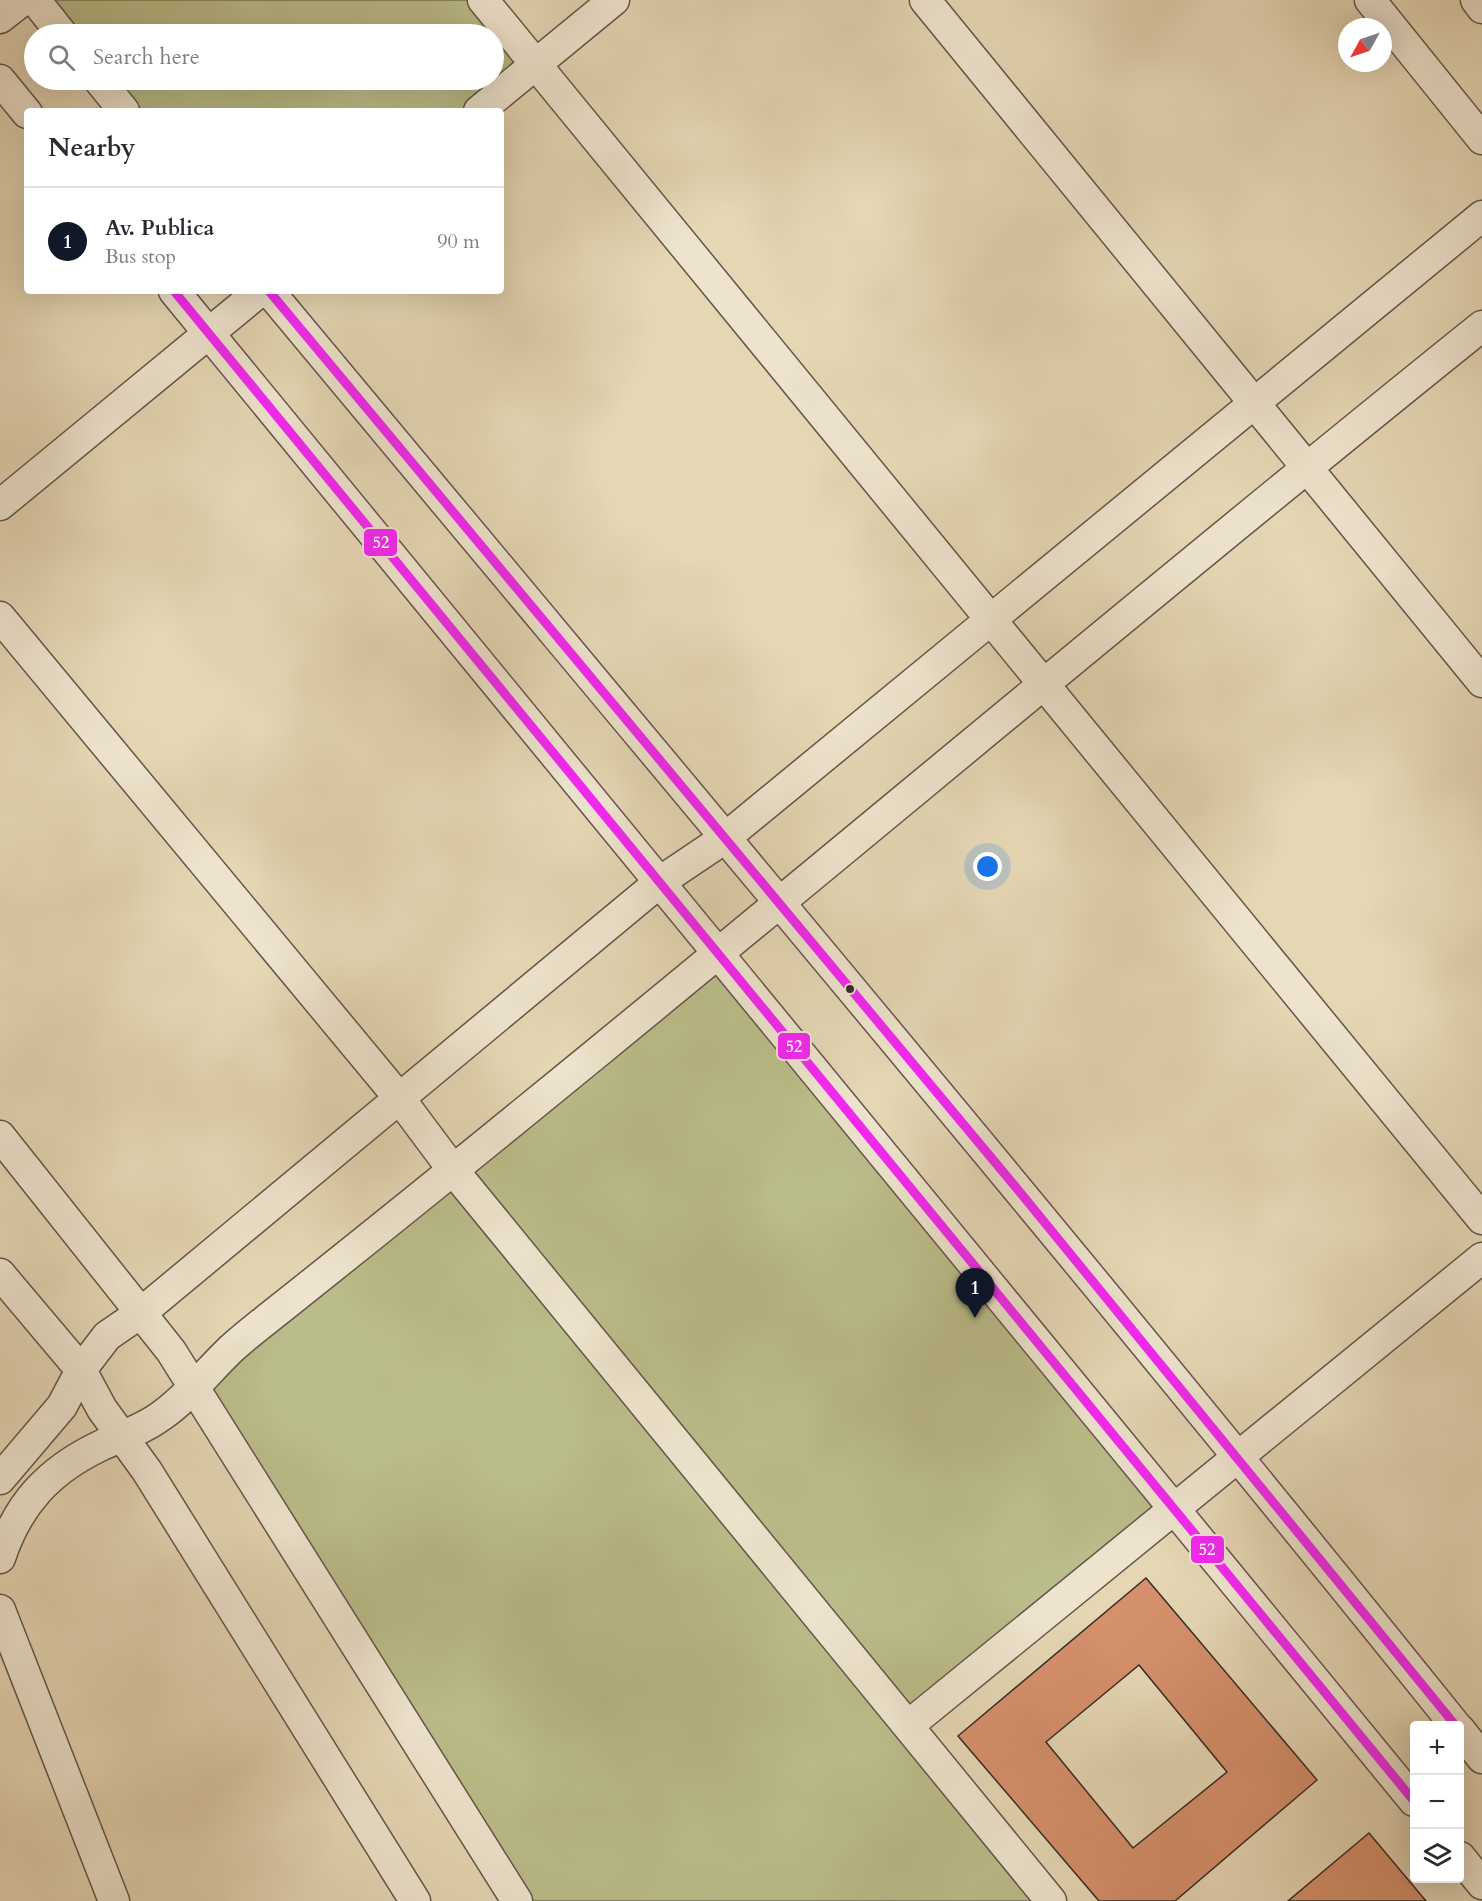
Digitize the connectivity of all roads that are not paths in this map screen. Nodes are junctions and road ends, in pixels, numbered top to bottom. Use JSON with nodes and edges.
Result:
{"nodes":[{"id":1,"x":23,"y":0,"type":"edge"},
{"id":2,"x":35,"y":0,"type":"edge"},
{"id":3,"x":483,"y":0,"type":"edge"},
{"id":4,"x":614,"y":0,"type":"edge"},
{"id":5,"x":925,"y":0,"type":"edge"},
{"id":6,"x":1370,"y":0,"type":"edge"},
{"id":7,"x":1476,"y":0,"type":"edge"},
{"id":8,"x":1482,"y":8,"type":"edge"},
{"id":9,"x":0,"y":18,"type":"edge"},
{"id":10,"x":54,"y":24,"type":"edge"},
{"id":11,"x":502,"y":24,"type":"edge"},
{"id":12,"x":504,"y":26,"type":"edge"},
{"id":13,"x":535,"y":65,"type":"junction"},
{"id":14,"x":0,"y":80,"type":"edge"},
{"id":15,"x":107,"y":90,"type":"edge"},
{"id":16,"x":122,"y":108,"type":"edge"},
{"id":17,"x":483,"y":108,"type":"edge"},
{"id":18,"x":24,"y":109,"type":"edge"},
{"id":19,"x":1482,"y":139,"type":"edge"},
{"id":20,"x":1482,"y":216,"type":"edge"},
{"id":21,"x":176,"y":294,"type":"edge"},
{"id":22,"x":256,"y":294,"type":"edge"},
{"id":23,"x":272,"y":294,"type":"edge"},
{"id":24,"x":1482,"y":326,"type":"edge"},
{"id":25,"x":208,"y":332,"type":"junction"},
{"id":26,"x":1253,"y":402,"type":"junction"},
{"id":27,"x":1307,"y":466,"type":"junction"},
{"id":28,"x":0,"y":505,"type":"edge"},
{"id":29,"x":0,"y":617,"type":"edge"},
{"id":30,"x":991,"y":619,"type":"junction"},
{"id":31,"x":1482,"y":682,"type":"edge"},
{"id":32,"x":1044,"y":684,"type":"junction"},
{"id":33,"x":725,"y":838,"type":"junction"},
{"id":34,"x":661,"y":881,"type":"junction"},
{"id":35,"x":780,"y":901,"type":"junction"},
{"id":36,"x":717,"y":954,"type":"junction"},
{"id":37,"x":400,"y":1099,"type":"junction"},
{"id":38,"x":0,"y":1136,"type":"edge"},
{"id":39,"x":453,"y":1170,"type":"junction"},
{"id":40,"x":1482,"y":1219,"type":"edge"},
{"id":41,"x":1482,"y":1258,"type":"edge"},
{"id":42,"x":0,"y":1274,"type":"edge"},
{"id":43,"x":142,"y":1312,"type":"junction"},
{"id":44,"x":81,"y":1370,"type":"junction"},
{"id":45,"x":194,"y":1386,"type":"junction"},
{"id":46,"x":124,"y":1438,"type":"junction"},
{"id":47,"x":1240,"y":1457,"type":"junction"},
{"id":48,"x":0,"y":1479,"type":"edge"},
{"id":49,"x":1176,"y":1508,"type":"junction"},
{"id":50,"x":0,"y":1558,"type":"edge"},
{"id":51,"x":0,"y":1610,"type":"edge"},
{"id":52,"x":1453,"y":1721,"type":"edge"},
{"id":53,"x":909,"y":1725,"type":"junction"},
{"id":54,"x":1464,"y":1735,"type":"edge"},
{"id":55,"x":1482,"y":1758,"type":"edge"},
{"id":56,"x":1410,"y":1797,"type":"edge"},
{"id":57,"x":1464,"y":1862,"type":"edge"},
{"id":58,"x":1482,"y":1884,"type":"edge"},
{"id":59,"x":114,"y":1901,"type":"edge"},
{"id":60,"x":415,"y":1901,"type":"edge"},
{"id":61,"x":517,"y":1901,"type":"edge"},
{"id":62,"x":1050,"y":1901,"type":"edge"}],
"edges":[{"from":1,"to":9,"type":"street"},
{"from":2,"to":10,"type":"street"},
{"from":3,"to":11,"type":"street"},
{"from":4,"to":13,"type":"street"},
{"from":5,"to":26,"type":"street"},
{"from":6,"to":19,"type":"street"},
{"from":7,"to":8,"type":"street"},
{"from":12,"to":13,"type":"street"},
{"from":13,"to":17,"type":"street"},
{"from":13,"to":30,"type":"street"},
{"from":14,"to":18,"type":"street"},
{"from":15,"to":16,"type":"street"},
{"from":20,"to":26,"type":"street"},
{"from":21,"to":25,"type":"street"},
{"from":22,"to":25,"type":"street"},
{"from":23,"to":33,"type":"street"},
{"from":24,"to":27,"type":"street"},
{"from":25,"to":28,"type":"street"},
{"from":25,"to":34,"type":"street"},
{"from":26,"to":27,"type":"street"},
{"from":26,"to":30,"type":"street"},
{"from":27,"to":31,"type":"street"},
{"from":27,"to":32,"type":"street"},
{"from":29,"to":37,"type":"street"},
{"from":30,"to":32,"type":"street"},
{"from":30,"to":33,"type":"street"},
{"from":32,"to":35,"type":"street"},
{"from":32,"to":40,"type":"street"},
{"from":33,"to":34,"type":"street"},
{"from":33,"to":35,"type":"street"},
{"from":34,"to":36,"type":"street"},
{"from":34,"to":37,"type":"street"},
{"from":35,"to":36,"type":"street"},
{"from":35,"to":47,"type":"street"},
{"from":36,"to":39,"type":"street"},
{"from":36,"to":49,"type":"street"},
{"from":37,"to":39,"type":"street"},
{"from":37,"to":43,"type":"street"},
{"from":38,"to":43,"type":"street"},
{"from":39,"to":45,"type":"street"},
{"from":39,"to":53,"type":"street"},
{"from":41,"to":47,"type":"street"},
{"from":42,"to":44,"type":"street"},
{"from":43,"to":44,"type":"street"},
{"from":43,"to":45,"type":"street"},
{"from":44,"to":46,"type":"street"},
{"from":44,"to":48,"type":"street"},
{"from":45,"to":46,"type":"street"},
{"from":45,"to":61,"type":"street"},
{"from":46,"to":50,"type":"street"},
{"from":46,"to":60,"type":"street"},
{"from":47,"to":49,"type":"street"},
{"from":47,"to":52,"type":"street"},
{"from":49,"to":53,"type":"street"},
{"from":49,"to":56,"type":"street"},
{"from":51,"to":59,"type":"street"},
{"from":53,"to":62,"type":"street"},
{"from":54,"to":55,"type":"street"},
{"from":57,"to":58,"type":"street"}]}
